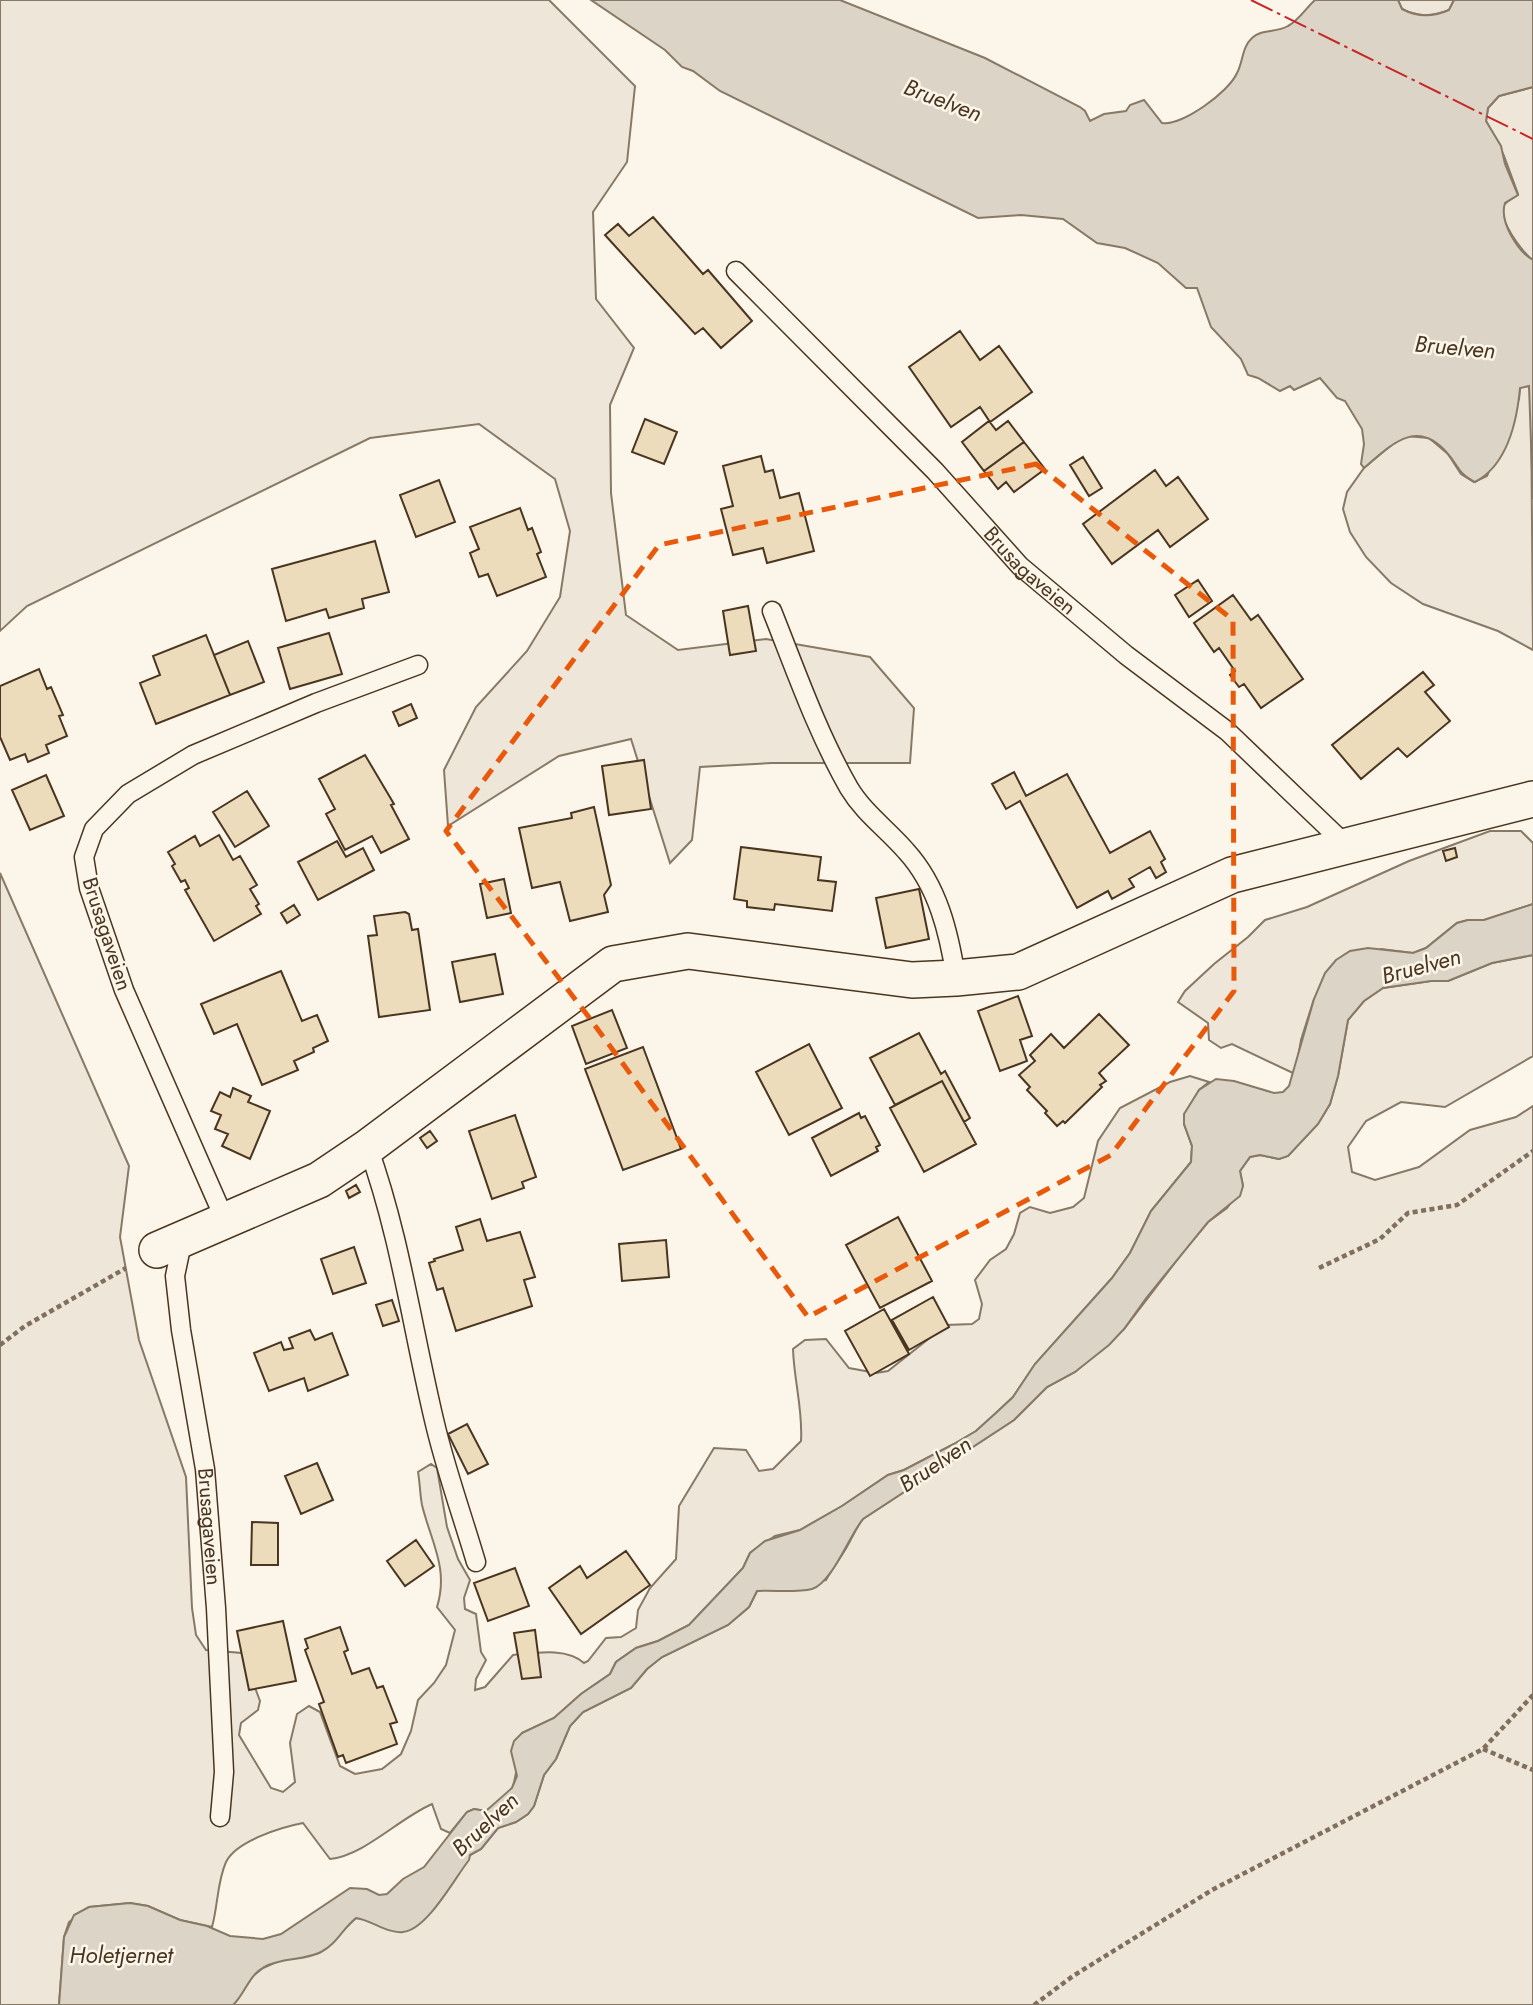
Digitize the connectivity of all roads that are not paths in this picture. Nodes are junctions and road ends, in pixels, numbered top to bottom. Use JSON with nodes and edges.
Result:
{"nodes":[{"id":1,"x":736,"y":271,"type":"dead end"},
{"id":2,"x":772,"y":611,"type":"dead end"},
{"id":3,"x":418,"y":665,"type":"dead end"},
{"id":4,"x":1533,"y":799,"type":"edge"},
{"id":5,"x":1346,"y":845,"type":"junction"},
{"id":6,"x":956,"y":978,"type":"junction"},
{"id":7,"x":368,"y":1147,"type":"junction"},
{"id":8,"x":225,"y":1220,"type":"junction"},
{"id":9,"x":170,"y":1244,"type":"joint"},
{"id":10,"x":476,"y":1562,"type":"dead end"},
{"id":11,"x":220,"y":1817,"type":"dead end"}],
"edges":[{"from":1,"to":5,"type":"lane","name":"Brusagaveien"},
{"from":2,"to":6,"type":"lane"},
{"from":3,"to":8,"type":"lane","name":"Brusagaveien"},
{"from":4,"to":5,"type":"street"},
{"from":5,"to":6,"type":"street"},
{"from":6,"to":7,"type":"street"},
{"from":7,"to":8,"type":"street"},
{"from":7,"to":10,"type":"lane"},
{"from":8,"to":9,"type":"street"},
{"from":9,"to":11,"type":"lane","name":"Brusagaveien"}]}
